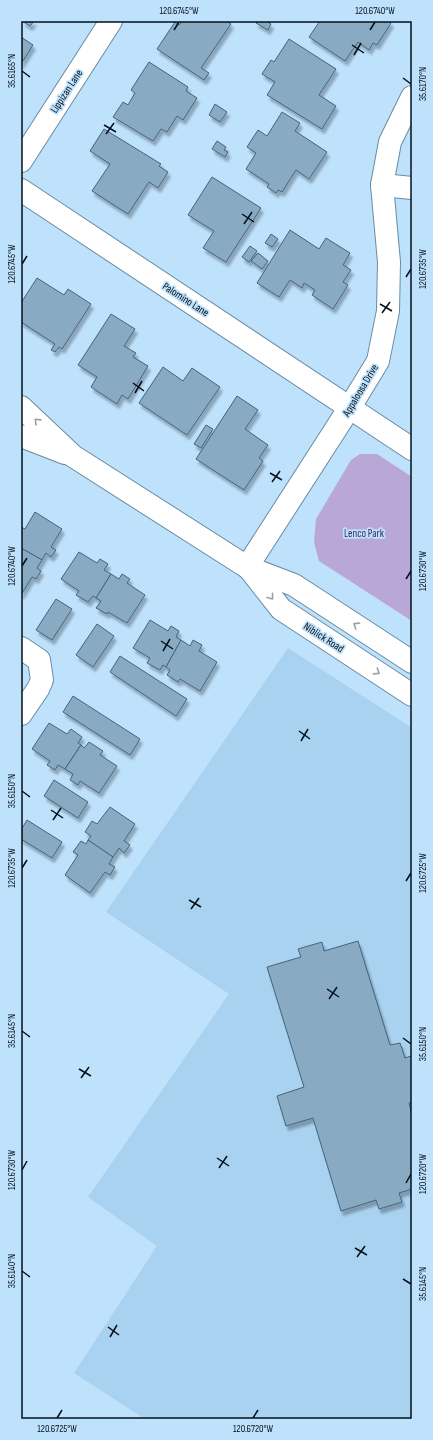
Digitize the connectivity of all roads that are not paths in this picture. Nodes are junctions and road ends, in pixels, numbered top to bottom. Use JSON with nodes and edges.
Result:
{"nodes":[{"id":1,"x":111,"y":21,"type":"edge"},
{"id":2,"x":412,"y":97,"type":"edge"},
{"id":3,"x":21,"y":161,"type":"edge"},
{"id":4,"x":382,"y":185,"type":"junction"},
{"id":5,"x":412,"y":188,"type":"edge"},
{"id":6,"x":21,"y":190,"type":"edge"},
{"id":7,"x":21,"y":407,"type":"edge"},
{"id":8,"x":350,"y":408,"type":"junction"},
{"id":9,"x":21,"y":436,"type":"edge"},
{"id":10,"x":412,"y":449,"type":"edge"},
{"id":11,"x":73,"y":456,"type":"junction"},
{"id":12,"x":247,"y":566,"type":"junction"},
{"id":13,"x":21,"y":648,"type":"edge"},
{"id":14,"x":412,"y":662,"type":"edge"},
{"id":15,"x":412,"y":695,"type":"edge"},
{"id":16,"x":21,"y":714,"type":"edge"}],
"edges":[{"from":1,"to":3,"type":"street","name":"Lippizan Lane"},
{"from":2,"to":4,"type":"street","name":"Appaloosa Drive"},
{"from":4,"to":5,"type":"street"},
{"from":4,"to":8,"type":"street","name":"Appaloosa Drive"},
{"from":6,"to":8,"type":"street","name":"Palomino Lane"},
{"from":11,"to":7,"type":"street","name":"Niblick Road","one_way":true},
{"from":8,"to":10,"type":"street","name":"Palomino Lane"},
{"from":8,"to":12,"type":"street","name":"Appaloosa Drive"},
{"from":9,"to":11,"type":"street","name":"Niblick Road"},
{"from":11,"to":12,"type":"street","name":"Niblick Road"},
{"from":14,"to":12,"type":"street","name":"Niblick Road","one_way":true},
{"from":12,"to":15,"type":"street","name":"Niblick Road","one_way":true},
{"from":13,"to":16,"type":"street"}]}
